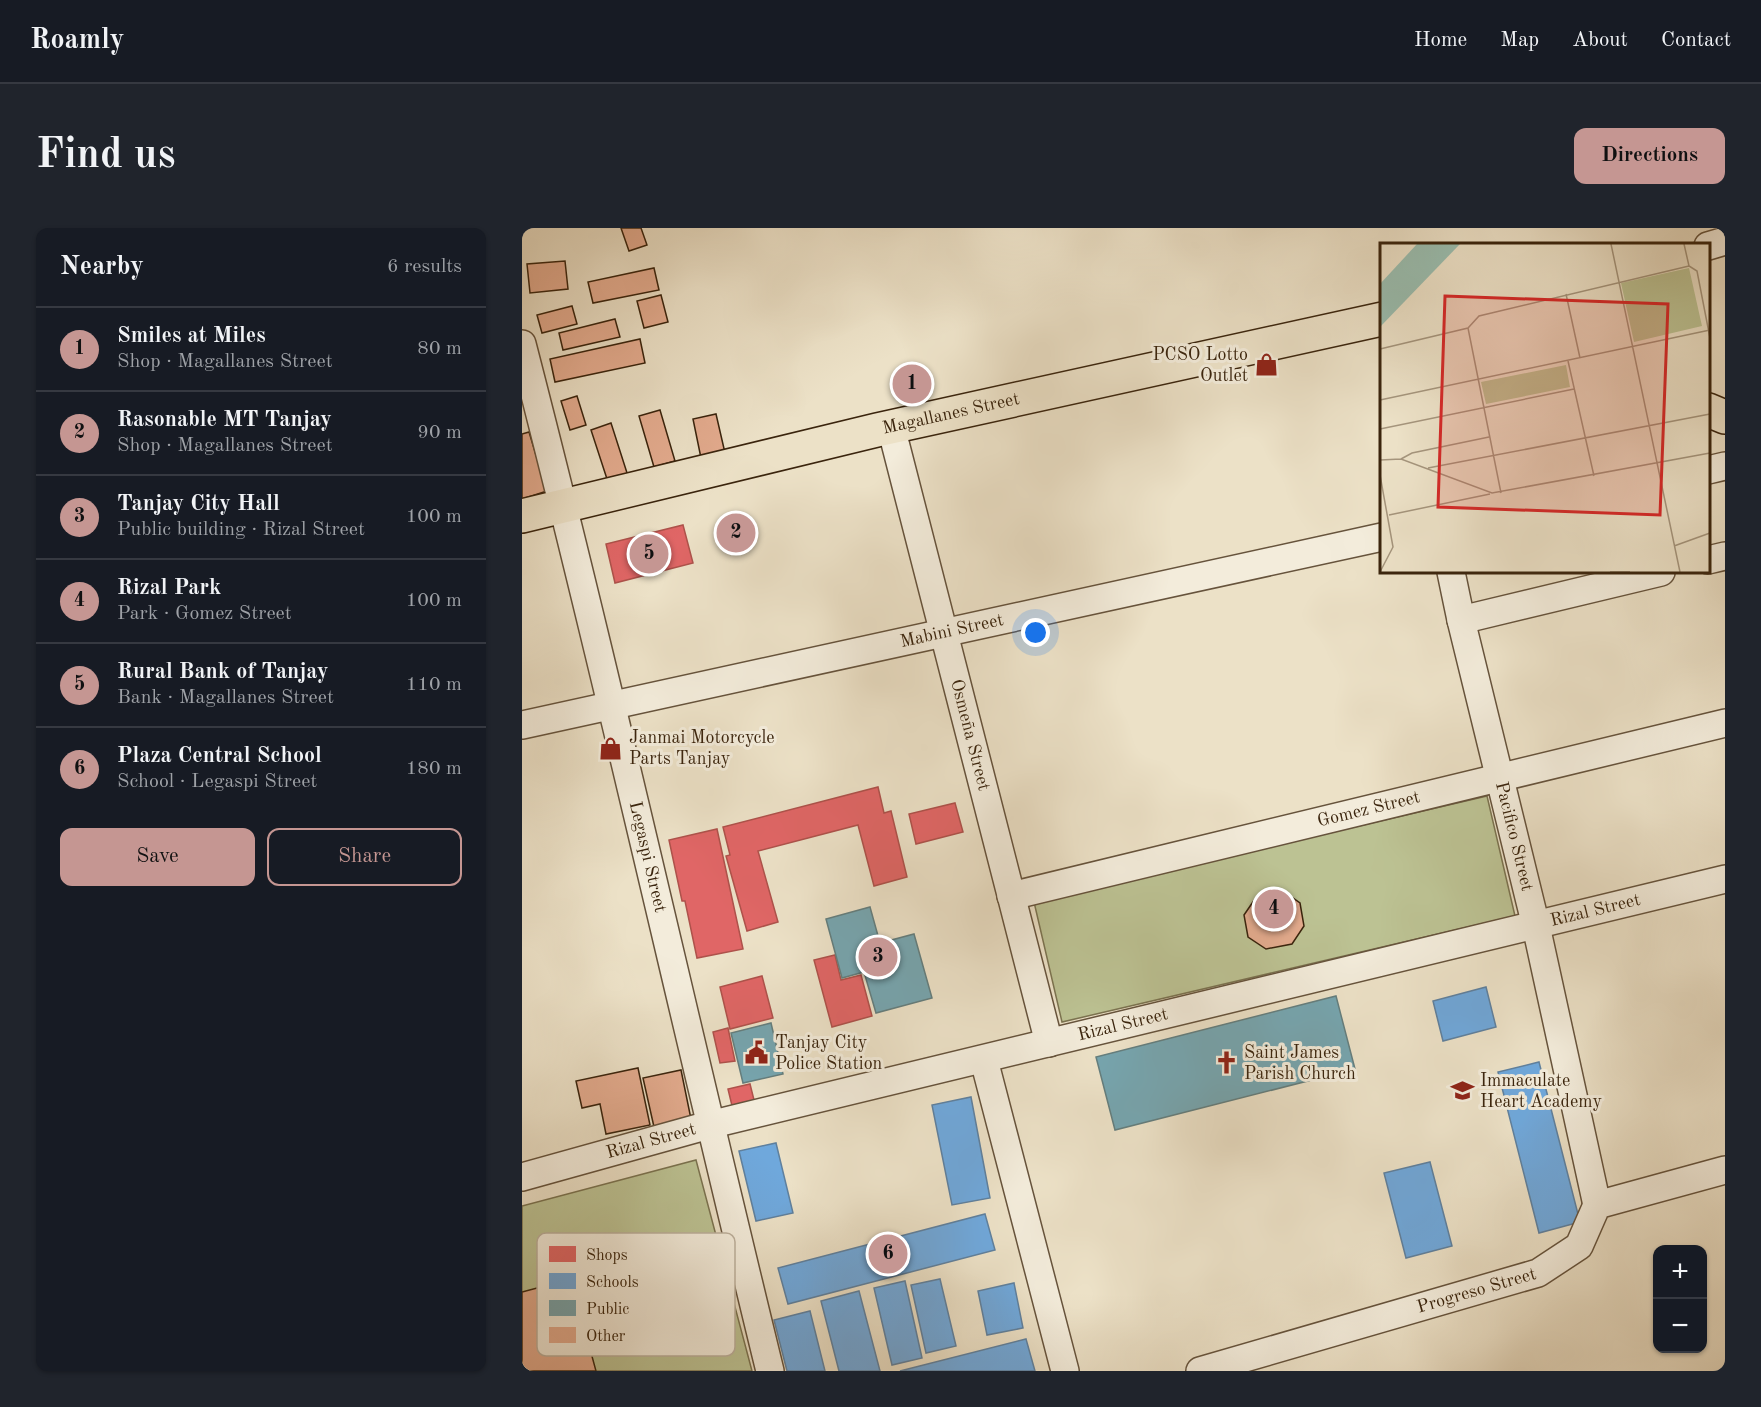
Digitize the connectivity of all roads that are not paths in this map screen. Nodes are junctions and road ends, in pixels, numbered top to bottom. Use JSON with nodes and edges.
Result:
{"nodes":[{"id":1,"x":1725,"y":242,"type":"edge"},
{"id":2,"x":1710,"y":246,"type":"edge"},
{"id":3,"x":1380,"y":319,"type":"edge"},
{"id":4,"x":522,"y":344,"type":"edge"},
{"id":5,"x":1710,"y":411,"type":"edge"},
{"id":6,"x":1725,"y":417,"type":"edge"},
{"id":7,"x":891,"y":427,"type":"junction"},
{"id":8,"x":1725,"y":466,"type":"edge"},
{"id":9,"x":1710,"y":470,"type":"edge"},
{"id":10,"x":564,"y":506,"type":"junction"},
{"id":11,"x":522,"y":516,"type":"edge"},
{"id":12,"x":1380,"y":537,"type":"edge"},
{"id":13,"x":1725,"y":556,"type":"edge"},
{"id":14,"x":1710,"y":560,"type":"edge"},
{"id":15,"x":1450,"y":573,"type":"edge"},
{"id":16,"x":1657,"y":573,"type":"edge"},
{"id":17,"x":1461,"y":620,"type":"junction"},
{"id":18,"x":944,"y":633,"type":"junction"},
{"id":19,"x":610,"y":704,"type":"junction"},
{"id":20,"x":1725,"y":723,"type":"edge"},
{"id":21,"x":522,"y":724,"type":"edge"},
{"id":22,"x":1499,"y":779,"type":"junction"},
{"id":23,"x":1725,"y":879,"type":"edge"},
{"id":24,"x":1011,"y":896,"type":"junction"},
{"id":25,"x":1536,"y":926,"type":"junction"},
{"id":26,"x":1049,"y":1043,"type":"junction"},
{"id":27,"x":984,"y":1060,"type":"junction"},
{"id":28,"x":709,"y":1125,"type":"junction"},
{"id":29,"x":1725,"y":1170,"type":"edge"},
{"id":30,"x":522,"y":1177,"type":"edge"},
{"id":31,"x":1597,"y":1205,"type":"junction"},
{"id":32,"x":770,"y":1371,"type":"edge"},
{"id":33,"x":1065,"y":1371,"type":"edge"},
{"id":34,"x":1200,"y":1371,"type":"edge"}],
"edges":[{"from":1,"to":2,"type":"street"},
{"from":3,"to":7,"type":"highway","name":"Magallanes Street"},
{"from":4,"to":10,"type":"street","name":"Legaspi Street"},
{"from":5,"to":6,"type":"highway"},
{"from":7,"to":10,"type":"highway","name":"Magallanes Street"},
{"from":7,"to":18,"type":"street","name":"Osmeña Street"},
{"from":8,"to":9,"type":"street"},
{"from":10,"to":11,"type":"highway","name":"Magallanes Street"},
{"from":10,"to":19,"type":"street","name":"Legaspi Street"},
{"from":12,"to":18,"type":"street","name":"Mabini Street"},
{"from":13,"to":14,"type":"street"},
{"from":15,"to":17,"type":"street","name":"Pacifico Street"},
{"from":16,"to":17,"type":"street"},
{"from":17,"to":22,"type":"street","name":"Pacifico Street"},
{"from":18,"to":19,"type":"street","name":"Mabini Street"},
{"from":18,"to":24,"type":"street","name":"Osmeña Street"},
{"from":19,"to":21,"type":"street","name":"Mabini Street"},
{"from":19,"to":28,"type":"street","name":"Legaspi Street"},
{"from":20,"to":22,"type":"street","name":"Gomez Street"},
{"from":22,"to":24,"type":"street","name":"Gomez Street"},
{"from":22,"to":25,"type":"street","name":"Pacifico Street"},
{"from":23,"to":25,"type":"street","name":"Rizal Street"},
{"from":24,"to":26,"type":"street","name":"Osmeña Street"},
{"from":25,"to":26,"type":"street","name":"Rizal Street"},
{"from":25,"to":31,"type":"street","name":"Pacifico Street"},
{"from":26,"to":27,"type":"street","name":"Rizal Street"},
{"from":27,"to":28,"type":"street","name":"Rizal Street"},
{"from":27,"to":33,"type":"street"},
{"from":28,"to":30,"type":"street","name":"Rizal Street"},
{"from":28,"to":32,"type":"street","name":"Legaspi Street"},
{"from":29,"to":31,"type":"street"},
{"from":31,"to":34,"type":"street","name":"Progreso Street"}]}
